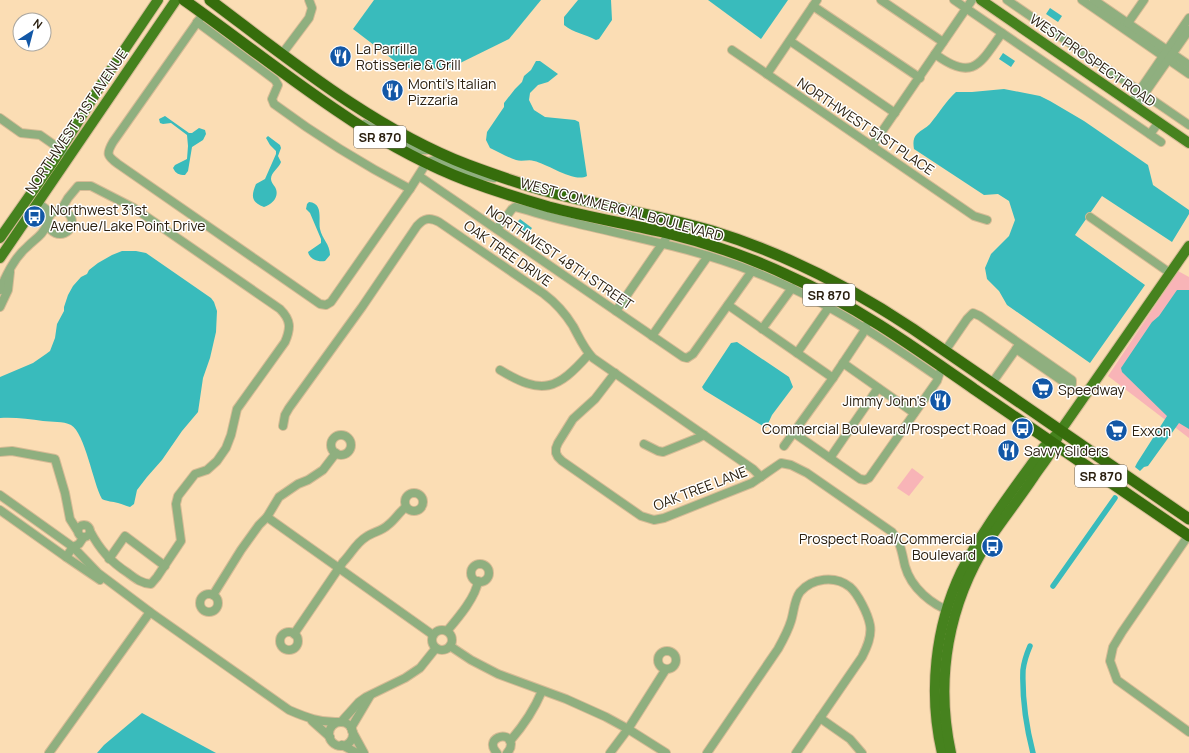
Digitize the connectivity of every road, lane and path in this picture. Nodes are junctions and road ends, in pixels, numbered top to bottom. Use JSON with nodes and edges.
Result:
{"nodes":[{"id":1,"x":158,"y":0,"type":"edge"},
{"id":2,"x":176,"y":0,"type":"edge"},
{"id":3,"x":184,"y":0,"type":"edge"},
{"id":4,"x":210,"y":0,"type":"edge"},
{"id":5,"x":309,"y":0,"type":"edge"},
{"id":6,"x":881,"y":0,"type":"edge"},
{"id":7,"x":954,"y":0,"type":"edge"},
{"id":8,"x":972,"y":0,"type":"edge"},
{"id":9,"x":981,"y":0,"type":"edge"},
{"id":10,"x":1007,"y":0,"type":"edge"},
{"id":11,"x":1094,"y":0,"type":"edge"},
{"id":12,"x":1144,"y":0,"type":"edge"},
{"id":13,"x":1084,"y":1,"type":"edge"},
{"id":14,"x":815,"y":3,"type":"edge"},
{"id":15,"x":966,"y":8,"type":"junction"},
{"id":16,"x":200,"y":18,"type":"junction"},
{"id":17,"x":1189,"y":18,"type":"edge"},
{"id":18,"x":1128,"y":23,"type":"junction"},
{"id":19,"x":1189,"y":30,"type":"edge"},
{"id":20,"x":1002,"y":33,"type":"junction"},
{"id":21,"x":790,"y":41,"type":"junction"},
{"id":22,"x":943,"y":42,"type":"junction"},
{"id":23,"x":732,"y":50,"type":"dead end"},
{"id":24,"x":282,"y":54,"type":"junction"},
{"id":25,"x":935,"y":54,"type":"junction"},
{"id":26,"x":1168,"y":55,"type":"junction"},
{"id":27,"x":1189,"y":65,"type":"edge"},
{"id":28,"x":767,"y":74,"type":"junction"},
{"id":29,"x":1189,"y":74,"type":"edge"},
{"id":30,"x":920,"y":78,"type":"junction"},
{"id":31,"x":1141,"y":93,"type":"junction"},
{"id":32,"x":1133,"y":105,"type":"junction"},
{"id":33,"x":895,"y":113,"type":"junction"},
{"id":34,"x":0,"y":118,"type":"edge"},
{"id":35,"x":351,"y":120,"type":"junction"},
{"id":36,"x":1159,"y":122,"type":"junction"},
{"id":37,"x":1189,"y":126,"type":"edge"},
{"id":38,"x":1150,"y":134,"type":"junction"},
{"id":39,"x":1160,"y":142,"type":"dead end"},
{"id":40,"x":1189,"y":143,"type":"edge"},
{"id":41,"x":872,"y":146,"type":"junction"},
{"id":42,"x":60,"y":150,"type":"junction"},
{"id":43,"x":434,"y":150,"type":"junction"},
{"id":44,"x":70,"y":156,"type":"junction"},
{"id":45,"x":427,"y":162,"type":"junction"},
{"id":46,"x":419,"y":176,"type":"junction"},
{"id":47,"x":511,"y":180,"type":"junction"},
{"id":48,"x":410,"y":189,"type":"junction"},
{"id":49,"x":36,"y":206,"type":"junction"},
{"id":50,"x":58,"y":211,"type":"junction"},
{"id":51,"x":1090,"y":217,"type":"dead end"},
{"id":52,"x":670,"y":220,"type":"junction"},
{"id":53,"x":987,"y":220,"type":"dead end"},
{"id":54,"x":48,"y":222,"type":"junction"},
{"id":55,"x":497,"y":229,"type":"junction"},
{"id":56,"x":52,"y":232,"type":"junction"},
{"id":57,"x":669,"y":234,"type":"junction"},
{"id":58,"x":41,"y":235,"type":"junction"},
{"id":59,"x":0,"y":238,"type":"edge"},
{"id":60,"x":663,"y":244,"type":"junction"},
{"id":61,"x":1189,"y":246,"type":"edge"},
{"id":62,"x":708,"y":256,"type":"junction"},
{"id":63,"x":0,"y":258,"type":"edge"},
{"id":64,"x":10,"y":268,"type":"junction"},
{"id":65,"x":752,"y":271,"type":"junction"},
{"id":66,"x":1170,"y":273,"type":"junction"},
{"id":67,"x":792,"y":288,"type":"junction"},
{"id":68,"x":0,"y":290,"type":"edge"},
{"id":69,"x":728,"y":305,"type":"junction"},
{"id":70,"x":829,"y":306,"type":"junction"},
{"id":71,"x":0,"y":308,"type":"edge"},
{"id":72,"x":616,"y":311,"type":"junction"},
{"id":73,"x":867,"y":323,"type":"junction"},
{"id":74,"x":762,"y":329,"type":"junction"},
{"id":75,"x":652,"y":336,"type":"junction"},
{"id":76,"x":1018,"y":346,"type":"junction"},
{"id":77,"x":945,"y":351,"type":"junction"},
{"id":78,"x":797,"y":353,"type":"junction"},
{"id":79,"x":589,"y":354,"type":"junction"},
{"id":80,"x":842,"y":363,"type":"junction"},
{"id":81,"x":941,"y":366,"type":"junction"},
{"id":82,"x":500,"y":370,"type":"dead end"},
{"id":83,"x":615,"y":373,"type":"junction"},
{"id":84,"x":938,"y":377,"type":"junction"},
{"id":85,"x":832,"y":378,"type":"junction"},
{"id":86,"x":992,"y":383,"type":"junction"},
{"id":87,"x":878,"y":388,"type":"junction"},
{"id":88,"x":914,"y":412,"type":"junction"},
{"id":89,"x":283,"y":426,"type":"dead end"},
{"id":90,"x":1060,"y":430,"type":"junction"},
{"id":91,"x":794,"y":433,"type":"junction"},
{"id":92,"x":704,"y":435,"type":"junction"},
{"id":93,"x":1052,"y":442,"type":"junction"},
{"id":94,"x":644,"y":444,"type":"dead end"},
{"id":95,"x":784,"y":446,"type":"dead end"},
{"id":96,"x":0,"y":452,"type":"edge"},
{"id":97,"x":336,"y":453,"type":"dead end"},
{"id":98,"x":830,"y":458,"type":"junction"},
{"id":99,"x":761,"y":478,"type":"junction"},
{"id":100,"x":1117,"y":487,"type":"junction"},
{"id":101,"x":0,"y":495,"type":"edge"},
{"id":102,"x":406,"y":507,"type":"dead end"},
{"id":103,"x":0,"y":510,"type":"edge"},
{"id":104,"x":267,"y":517,"type":"junction"},
{"id":105,"x":1189,"y":519,"type":"edge"},
{"id":106,"x":1189,"y":524,"type":"edge"},
{"id":107,"x":82,"y":536,"type":"junction"},
{"id":108,"x":1189,"y":536,"type":"edge"},
{"id":109,"x":66,"y":557,"type":"junction"},
{"id":110,"x":109,"y":559,"type":"junction"},
{"id":111,"x":165,"y":566,"type":"junction"},
{"id":112,"x":340,"y":568,"type":"junction"},
{"id":113,"x":478,"y":581,"type":"dead end"},
{"id":114,"x":213,"y":595,"type":"dead end"},
{"id":115,"x":150,"y":612,"type":"junction"},
{"id":116,"x":951,"y":612,"type":"junction"},
{"id":117,"x":447,"y":631,"type":"junction"},
{"id":118,"x":294,"y":634,"type":"dead end"},
{"id":119,"x":433,"y":634,"type":"junction"},
{"id":120,"x":450,"y":646,"type":"junction"},
{"id":121,"x":436,"y":648,"type":"junction"},
{"id":122,"x":666,"y":669,"type":"dead end"},
{"id":123,"x":542,"y":691,"type":"junction"},
{"id":124,"x":357,"y":710,"type":"junction"},
{"id":125,"x":820,"y":718,"type":"junction"},
{"id":126,"x":310,"y":719,"type":"junction"},
{"id":127,"x":340,"y":722,"type":"junction"},
{"id":128,"x":628,"y":729,"type":"junction"},
{"id":129,"x":352,"y":730,"type":"junction"},
{"id":130,"x":1189,"y":732,"type":"edge"},
{"id":131,"x":330,"y":737,"type":"junction"},
{"id":132,"x":510,"y":741,"type":"junction"},
{"id":133,"x":342,"y":745,"type":"junction"},
{"id":134,"x":49,"y":753,"type":"edge"},
{"id":135,"x":357,"y":753,"type":"edge"},
{"id":136,"x":364,"y":753,"type":"edge"},
{"id":137,"x":497,"y":753,"type":"edge"},
{"id":138,"x":507,"y":753,"type":"edge"},
{"id":139,"x":610,"y":753,"type":"edge"},
{"id":140,"x":666,"y":753,"type":"edge"},
{"id":141,"x":707,"y":753,"type":"edge"},
{"id":142,"x":796,"y":753,"type":"edge"},
{"id":143,"x":862,"y":753,"type":"edge"},
{"id":144,"x":942,"y":753,"type":"edge"},
{"id":145,"x":951,"y":753,"type":"edge"}],
"edges":[{"from":1,"to":42,"type":"main road","name":"NORTHWEST 31ST AVENUE"},
{"from":2,"to":44,"type":"main road","name":"NORTHWEST 31ST AVENUE"},
{"from":3,"to":16,"type":"highway","name":"WEST COMMERCIAL BOULEVARD","number":"SR 870"},
{"from":4,"to":24,"type":"highway","name":"WEST COMMERCIAL BOULEVARD","number":"SR 870"},
{"from":5,"to":24,"type":"street"},
{"from":6,"to":22,"type":"street"},
{"from":7,"to":15,"type":"street"},
{"from":8,"to":15,"type":"street"},
{"from":9,"to":32,"type":"main road","name":"WEST PROSPECT ROAD"},
{"from":10,"to":31,"type":"street"},
{"from":11,"to":18,"type":"street"},
{"from":12,"to":18,"type":"street"},
{"from":13,"to":26,"type":"street"},
{"from":14,"to":21,"type":"street"},
{"from":14,"to":30,"type":"street"},
{"from":15,"to":20,"type":"street"},
{"from":15,"to":22,"type":"street"},
{"from":16,"to":35,"type":"highway","name":"WEST COMMERCIAL BOULEVARD","number":"SR 870"},
{"from":16,"to":48,"type":"street"},
{"from":16,"to":48,"type":"street"},
{"from":17,"to":26,"type":"street"},
{"from":18,"to":26,"type":"street"},
{"from":19,"to":26,"type":"street"},
{"from":20,"to":25,"type":"street"},
{"from":20,"to":38,"type":"street"},
{"from":21,"to":28,"type":"street"},
{"from":21,"to":33,"type":"street"},
{"from":22,"to":25,"type":"street"},
{"from":23,"to":28,"type":"street","name":"NORTHWEST 51ST PLACE"},
{"from":24,"to":43,"type":"highway","name":"WEST COMMERCIAL BOULEVARD","number":"SR 870"},
{"from":25,"to":30,"type":"street"},
{"from":26,"to":27,"type":"street"},
{"from":26,"to":29,"type":"street"},
{"from":26,"to":31,"type":"street"},
{"from":28,"to":41,"type":"street","name":"NORTHWEST 51ST PLACE"},
{"from":30,"to":33,"type":"street"},
{"from":31,"to":32,"type":"street"},
{"from":31,"to":37,"type":"street"},
{"from":32,"to":36,"type":"main road","name":"WEST PROSPECT ROAD"},
{"from":33,"to":41,"type":"street"},
{"from":34,"to":42,"type":"street"},
{"from":35,"to":43,"type":"street","name":"WEST COMMERCIAL BOULEVARD"},
{"from":35,"to":45,"type":"highway","name":"WEST COMMERCIAL BOULEVARD","number":"SR 870"},
{"from":36,"to":38,"type":"street"},
{"from":36,"to":40,"type":"main road","name":"WEST PROSPECT ROAD"},
{"from":38,"to":39,"type":"street"},
{"from":41,"to":53,"type":"street","name":"NORTHWEST 51ST PLACE"},
{"from":42,"to":44,"type":"street"},
{"from":42,"to":59,"type":"main road","name":"NORTHWEST 31ST AVENUE"},
{"from":43,"to":47,"type":"highway","name":"WEST COMMERCIAL BOULEVARD","number":"SR 870"},
{"from":44,"to":49,"type":"main road","name":"NORTHWEST 31ST AVENUE"},
{"from":45,"to":46,"type":"street"},
{"from":45,"to":47,"type":"street","name":"WEST COMMERCIAL BOULEVARD"},
{"from":45,"to":57,"type":"highway","name":"WEST COMMERCIAL BOULEVARD","number":"SR 870"},
{"from":46,"to":48,"type":"street"},
{"from":46,"to":55,"type":"street","name":"NORTHWEST 48TH STREET"},
{"from":47,"to":52,"type":"highway","name":"WEST COMMERCIAL BOULEVARD","number":"SR 870"},
{"from":49,"to":50,"type":"street"},
{"from":49,"to":54,"type":"street"},
{"from":49,"to":63,"type":"main road","name":"NORTHWEST 31ST AVENUE"},
{"from":50,"to":54,"type":"street"},
{"from":50,"to":56,"type":"street"},
{"from":50,"to":111,"type":"street"},
{"from":51,"to":66,"type":"street"},
{"from":52,"to":57,"type":"street"},
{"from":52,"to":77,"type":"highway","name":"WEST COMMERCIAL BOULEVARD","number":"SR 870"},
{"from":54,"to":56,"type":"street"},
{"from":54,"to":58,"type":"street"},
{"from":55,"to":60,"type":"street"},
{"from":55,"to":72,"type":"street","name":"NORTHWEST 48TH STREET"},
{"from":56,"to":58,"type":"street"},
{"from":57,"to":60,"type":"street"},
{"from":57,"to":73,"type":"highway","name":"WEST COMMERCIAL BOULEVARD","number":"SR 870"},
{"from":58,"to":64,"type":"street"},
{"from":60,"to":62,"type":"street"},
{"from":60,"to":72,"type":"street"},
{"from":61,"to":66,"type":"main road"},
{"from":62,"to":65,"type":"street"},
{"from":62,"to":75,"type":"street"},
{"from":64,"to":68,"type":"street"},
{"from":64,"to":71,"type":"street"},
{"from":65,"to":67,"type":"street"},
{"from":65,"to":69,"type":"street"},
{"from":66,"to":90,"type":"main road"},
{"from":67,"to":70,"type":"street"},
{"from":67,"to":74,"type":"street"},
{"from":69,"to":74,"type":"street"},
{"from":69,"to":75,"type":"street","name":"NORTHWEST 48TH STREET"},
{"from":70,"to":73,"type":"street"},
{"from":70,"to":78,"type":"street"},
{"from":72,"to":75,"type":"street","name":"NORTHWEST 48TH STREET"},
{"from":73,"to":77,"type":"highway"},
{"from":73,"to":80,"type":"street"},
{"from":73,"to":81,"type":"highway","name":"WEST COMMERCIAL BOULEVARD","number":"SR 870"},
{"from":73,"to":84,"type":"street"},
{"from":74,"to":78,"type":"street"},
{"from":76,"to":76,"type":"street"},
{"from":76,"to":77,"type":"street"},
{"from":76,"to":86,"type":"street"},
{"from":77,"to":86,"type":"highway","name":"WEST COMMERCIAL BOULEVARD","number":"SR 870"},
{"from":78,"to":85,"type":"street"},
{"from":79,"to":82,"type":"street"},
{"from":79,"to":83,"type":"street","name":"OAK TREE DRIVE"},
{"from":79,"to":89,"type":"street","name":"OAK TREE DRIVE"},
{"from":80,"to":85,"type":"street"},
{"from":80,"to":87,"type":"street"},
{"from":81,"to":84,"type":"street"},
{"from":81,"to":93,"type":"highway","name":"WEST COMMERCIAL BOULEVARD","number":"SR 870"},
{"from":83,"to":92,"type":"street","name":"OAK TREE DRIVE"},
{"from":83,"to":99,"type":"street","name":"OAK TREE LANE"},
{"from":84,"to":88,"type":"street"},
{"from":85,"to":91,"type":"street"},
{"from":86,"to":90,"type":"highway","name":"WEST COMMERCIAL BOULEVARD","number":"SR 870"},
{"from":87,"to":88,"type":"street"},
{"from":87,"to":98,"type":"street"},
{"from":88,"to":98,"type":"street"},
{"from":90,"to":93,"type":"main road"},
{"from":90,"to":105,"type":"highway","name":"WEST COMMERCIAL BOULEVARD","number":"SR 870"},
{"from":91,"to":95,"type":"street"},
{"from":91,"to":98,"type":"street"},
{"from":92,"to":94,"type":"street"},
{"from":92,"to":99,"type":"street","name":"OAK TREE DRIVE"},
{"from":93,"to":100,"type":"highway","name":"WEST COMMERCIAL BOULEVARD","number":"SR 870"},
{"from":93,"to":116,"type":"main road"},
{"from":96,"to":107,"type":"street"},
{"from":97,"to":104,"type":"street"},
{"from":99,"to":116,"type":"street","name":"OAK TREE LANE"},
{"from":100,"to":106,"type":"highway"},
{"from":100,"to":108,"type":"highway","name":"WEST COMMERCIAL BOULEVARD","number":"SR 870"},
{"from":101,"to":107,"type":"street"},
{"from":102,"to":112,"type":"street"},
{"from":103,"to":109,"type":"street"},
{"from":104,"to":112,"type":"street"},
{"from":104,"to":114,"type":"street"},
{"from":107,"to":109,"type":"street"},
{"from":107,"to":110,"type":"street"},
{"from":107,"to":115,"type":"street"},
{"from":108,"to":130,"type":"street"},
{"from":109,"to":115,"type":"street"},
{"from":110,"to":111,"type":"street"},
{"from":110,"to":111,"type":"street"},
{"from":112,"to":118,"type":"street"},
{"from":112,"to":119,"type":"street"},
{"from":113,"to":117,"type":"street"},
{"from":115,"to":126,"type":"street"},
{"from":115,"to":134,"type":"street"},
{"from":116,"to":144,"type":"main road"},
{"from":116,"to":145,"type":"main road"},
{"from":117,"to":119,"type":"street"},
{"from":117,"to":120,"type":"street"},
{"from":119,"to":121,"type":"street"},
{"from":120,"to":121,"type":"street"},
{"from":120,"to":123,"type":"street"},
{"from":121,"to":124,"type":"street"},
{"from":122,"to":128,"type":"street"},
{"from":123,"to":128,"type":"street"},
{"from":123,"to":132,"type":"street"},
{"from":124,"to":127,"type":"street"},
{"from":124,"to":129,"type":"street"},
{"from":125,"to":141,"type":"street"},
{"from":125,"to":142,"type":"street"},
{"from":125,"to":143,"type":"street"},
{"from":126,"to":127,"type":"street"},
{"from":126,"to":131,"type":"street"},
{"from":127,"to":129,"type":"street"},
{"from":127,"to":131,"type":"street"},
{"from":128,"to":139,"type":"street"},
{"from":128,"to":140,"type":"street"},
{"from":129,"to":133,"type":"street"},
{"from":129,"to":136,"type":"street"},
{"from":131,"to":133,"type":"street"},
{"from":132,"to":137,"type":"street"},
{"from":132,"to":138,"type":"street"},
{"from":133,"to":135,"type":"street"}]}
